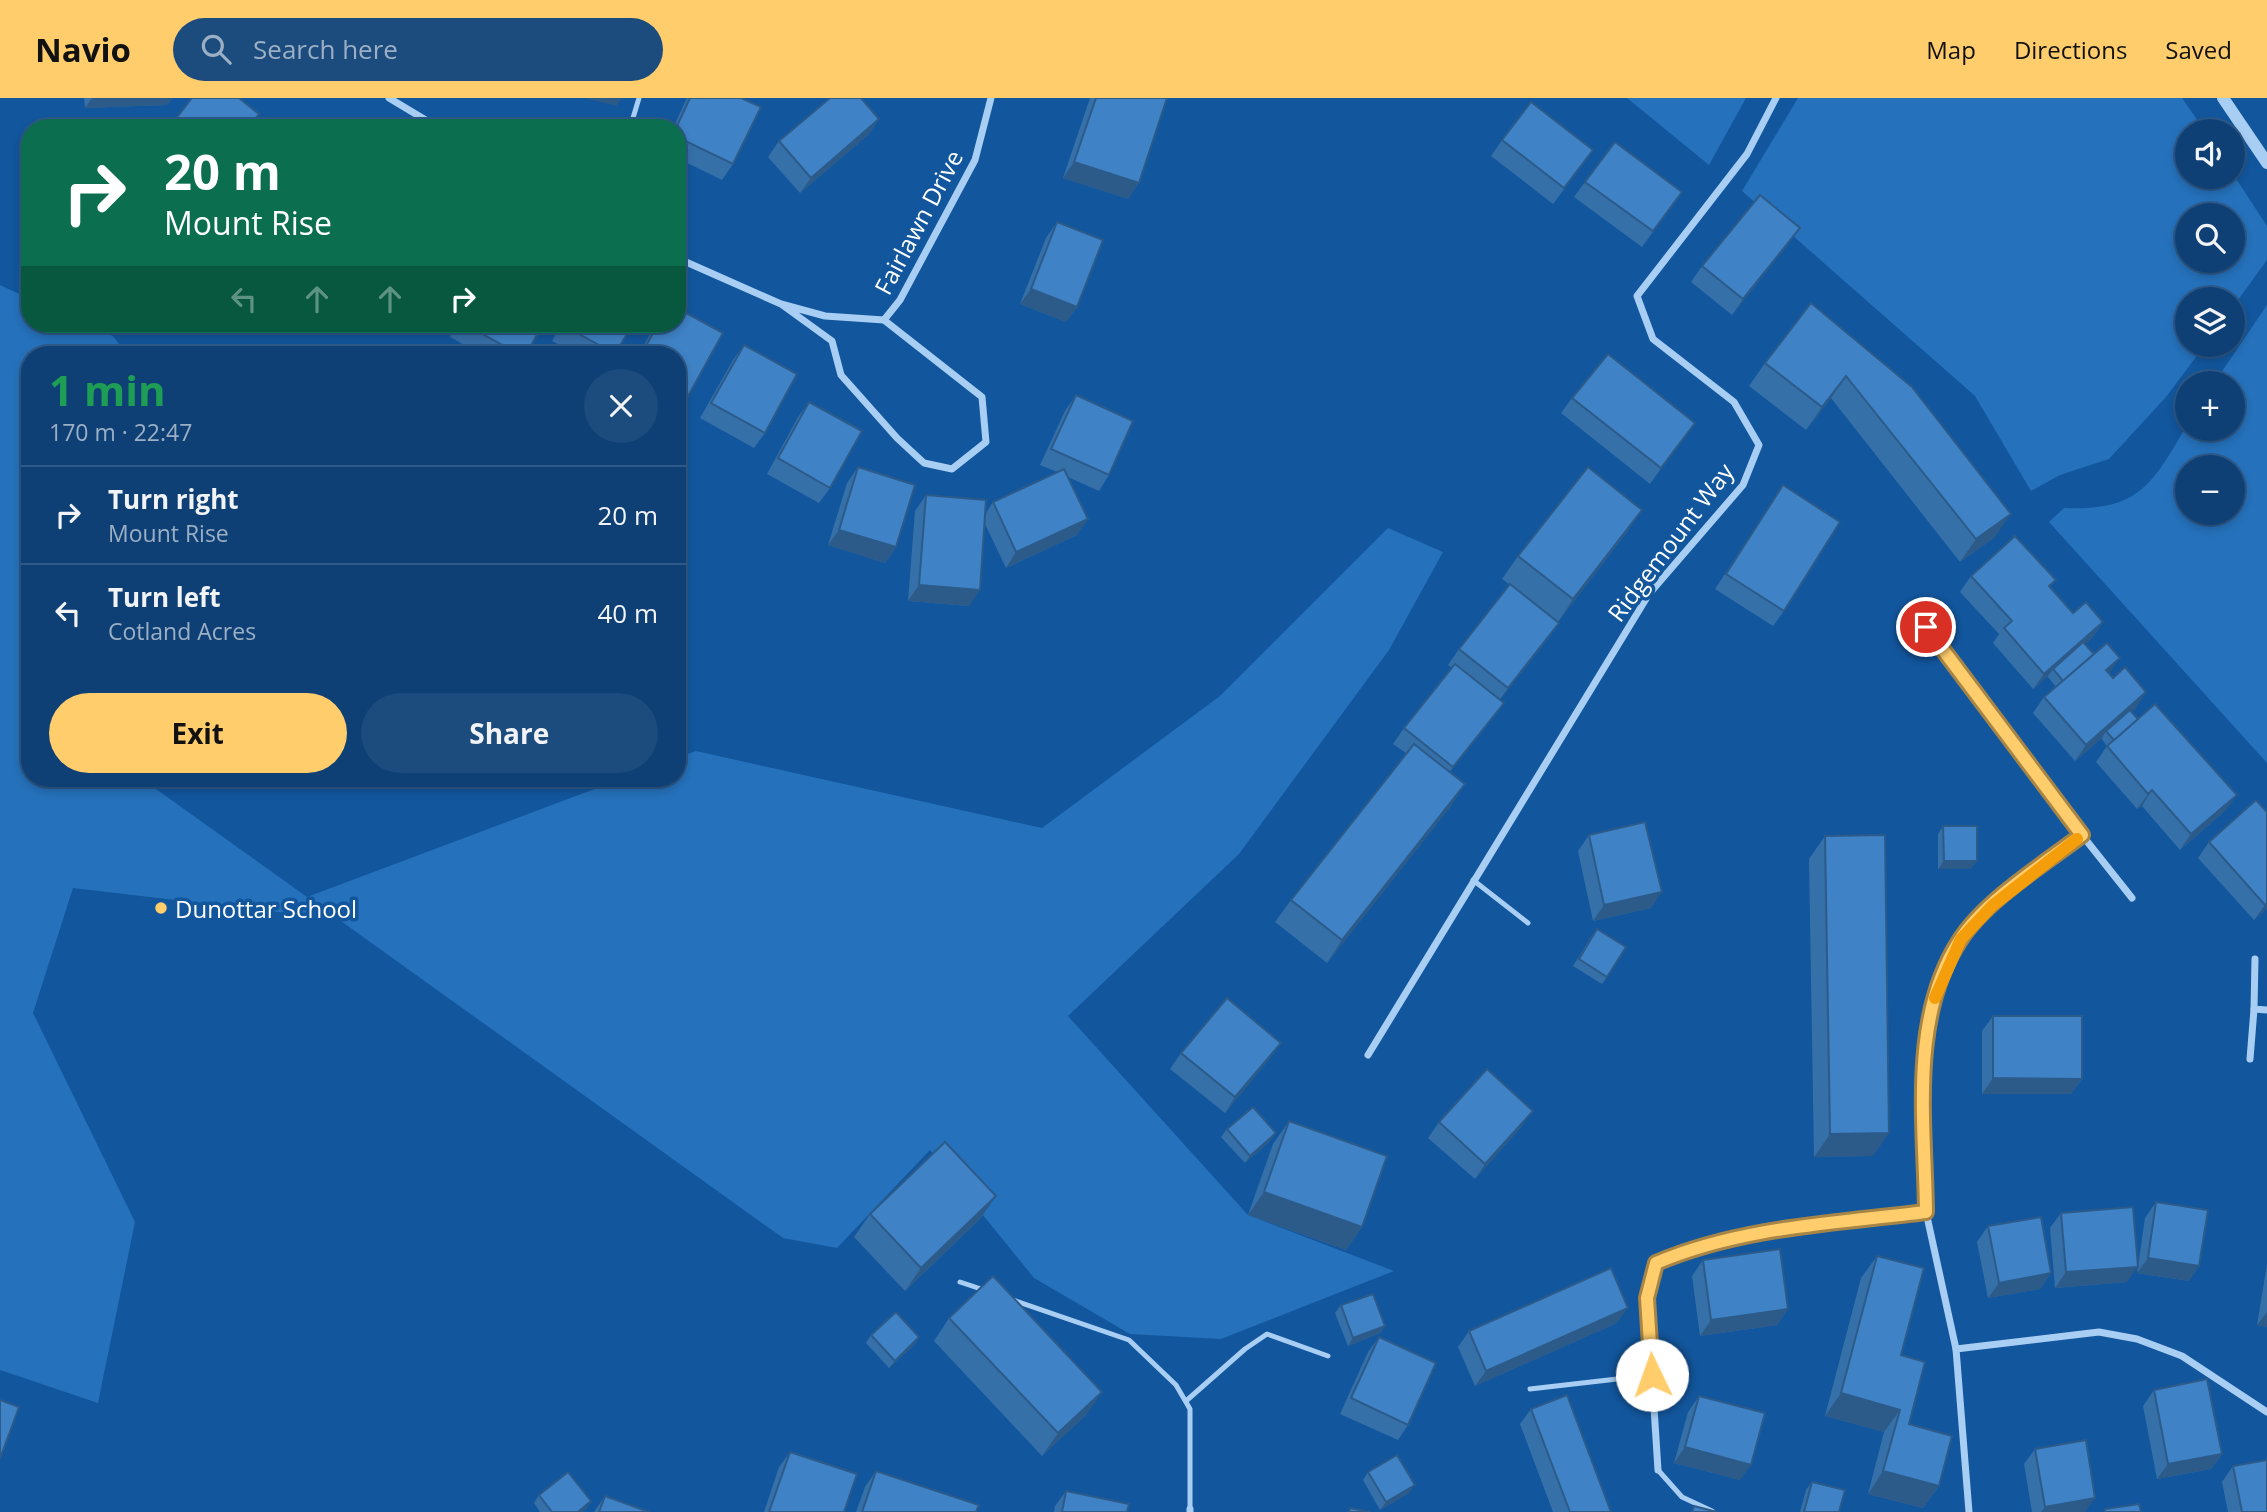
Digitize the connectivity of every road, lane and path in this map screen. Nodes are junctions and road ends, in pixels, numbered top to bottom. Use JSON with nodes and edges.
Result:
{"nodes":[{"id":1,"x":389,"y":98,"type":"edge"},
{"id":2,"x":639,"y":98,"type":"edge"},
{"id":3,"x":991,"y":98,"type":"edge"},
{"id":4,"x":1776,"y":98,"type":"edge"},
{"id":5,"x":2223,"y":98,"type":"edge"},
{"id":6,"x":424,"y":119,"type":"edge"},
{"id":7,"x":633,"y":119,"type":"edge"},
{"id":8,"x":2267,"y":163,"type":"edge"},
{"id":9,"x":686,"y":261,"type":"edge"},
{"id":10,"x":781,"y":304,"type":"junction"},
{"id":11,"x":884,"y":320,"type":"junction"},
{"id":12,"x":1926,"y":627,"type":"dead end"},
{"id":13,"x":2082,"y":835,"type":"junction"},
{"id":14,"x":1474,"y":880,"type":"junction"},
{"id":15,"x":2132,"y":898,"type":"dead end"},
{"id":16,"x":1528,"y":923,"type":"dead end"},
{"id":17,"x":2255,"y":959,"type":"dead end"},
{"id":18,"x":2254,"y":1009,"type":"junction"},
{"id":19,"x":2267,"y":1010,"type":"edge"},
{"id":20,"x":1368,"y":1055,"type":"dead end"},
{"id":21,"x":2250,"y":1059,"type":"dead end"},
{"id":22,"x":1926,"y":1212,"type":"junction"},
{"id":23,"x":960,"y":1282,"type":"dead end"},
{"id":24,"x":1956,"y":1349,"type":"junction"},
{"id":25,"x":1328,"y":1356,"type":"dead end"},
{"id":26,"x":1652,"y":1375,"type":"junction"},
{"id":27,"x":1530,"y":1389,"type":"dead end"},
{"id":28,"x":1186,"y":1401,"type":"junction"},
{"id":29,"x":2267,"y":1412,"type":"edge"},
{"id":30,"x":1658,"y":1470,"type":"joint"},
{"id":31,"x":1190,"y":1511,"type":"edge"},
{"id":32,"x":1712,"y":1511,"type":"edge"},
{"id":33,"x":1969,"y":1512,"type":"edge"}],
"edges":[{"from":1,"to":6,"type":"street"},
{"from":2,"to":7,"type":"lane"},
{"from":3,"to":11,"type":"street","name":"Fairlawn Drive"},
{"from":4,"to":14,"type":"street","name":"Ridgemount Way"},
{"from":5,"to":8,"type":"street"},
{"from":9,"to":10,"type":"street","name":"Fairlawn Drive"},
{"from":10,"to":11,"type":"street","name":"Fairlawn Drive"},
{"from":10,"to":11,"type":"street","name":"Fairlawn Drive"},
{"from":12,"to":13,"type":"street"},
{"from":13,"to":15,"type":"street"},
{"from":13,"to":22,"type":"street"},
{"from":14,"to":16,"type":"lane"},
{"from":14,"to":20,"type":"street","name":"Ridgemount Way"},
{"from":17,"to":18,"type":"street"},
{"from":18,"to":19,"type":"street"},
{"from":18,"to":21,"type":"street"},
{"from":22,"to":24,"type":"street"},
{"from":22,"to":26,"type":"street"},
{"from":23,"to":28,"type":"lane"},
{"from":24,"to":29,"type":"street"},
{"from":24,"to":33,"type":"street"},
{"from":25,"to":28,"type":"lane"},
{"from":26,"to":27,"type":"lane"},
{"from":26,"to":30,"type":"street"},
{"from":28,"to":31,"type":"lane"},
{"from":30,"to":32,"type":"lane"}]}
